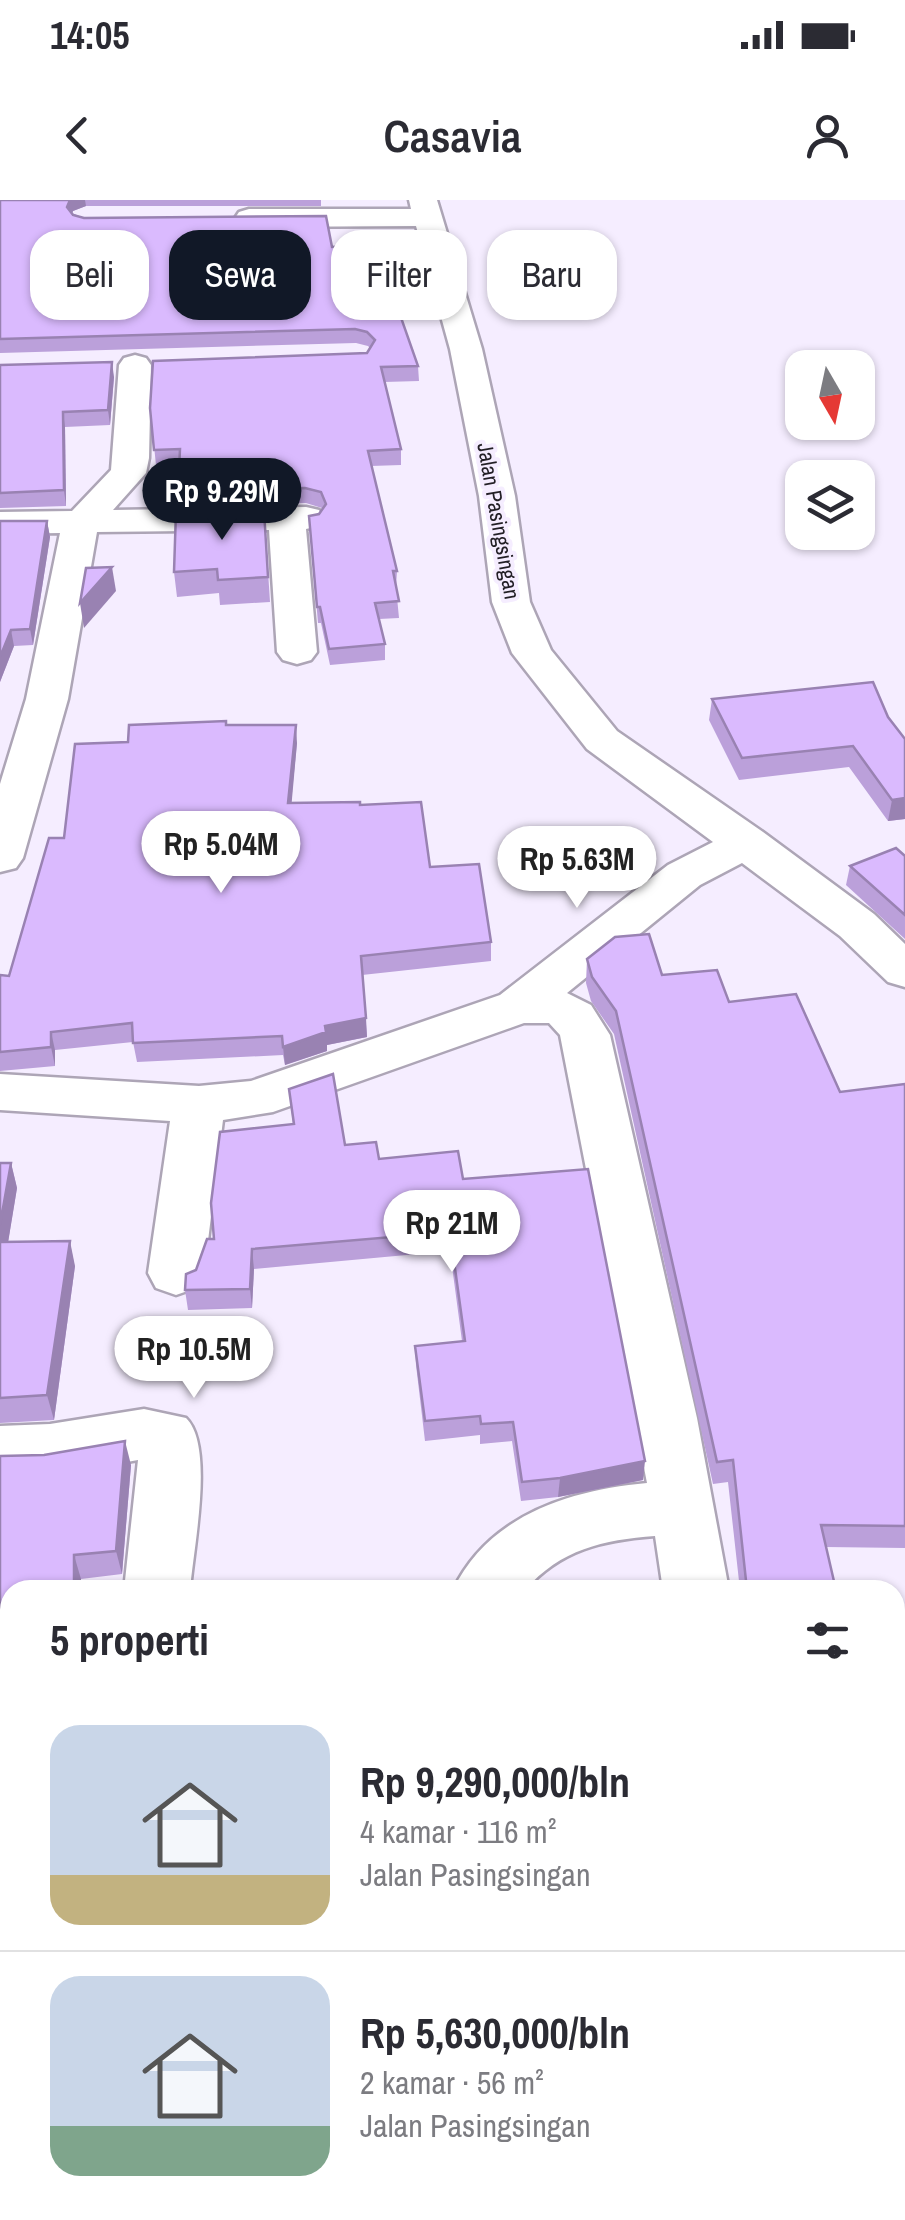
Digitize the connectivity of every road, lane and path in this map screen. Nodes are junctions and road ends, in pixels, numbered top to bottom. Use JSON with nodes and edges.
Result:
{"nodes":[{"id":1,"x":419,"y":211,"type":"edge"},
{"id":2,"x":212,"y":218,"type":"edge"},
{"id":3,"x":134,"y":365,"type":"dead end"},
{"id":4,"x":0,"y":523,"type":"edge"},
{"id":5,"x":80,"y":524,"type":"junction"},
{"id":6,"x":297,"y":652,"type":"dead end"},
{"id":7,"x":739,"y":846,"type":"junction"},
{"id":8,"x":0,"y":858,"type":"edge"},
{"id":9,"x":905,"y":971,"type":"edge"},
{"id":10,"x":518,"y":1007,"type":"junction"},
{"id":11,"x":0,"y":1092,"type":"edge"},
{"id":12,"x":199,"y":1104,"type":"junction"},
{"id":13,"x":176,"y":1274,"type":"dead end"},
{"id":14,"x":0,"y":1452,"type":"edge"},
{"id":15,"x":682,"y":1507,"type":"junction"},
{"id":16,"x":158,"y":1580,"type":"edge"},
{"id":17,"x":494,"y":1580,"type":"edge"},
{"id":18,"x":694,"y":1580,"type":"edge"}],
"edges":[{"from":1,"to":2,"type":"street"},
{"from":1,"to":7,"type":"street","name":"Jalan Pasingsingan"},
{"from":3,"to":5,"type":"street"},
{"from":4,"to":5,"type":"street"},
{"from":5,"to":6,"type":"street"},
{"from":5,"to":8,"type":"street"},
{"from":7,"to":9,"type":"street","name":"Jalan Pasingsingan"},
{"from":7,"to":10,"type":"street"},
{"from":10,"to":12,"type":"street"},
{"from":10,"to":15,"type":"street"},
{"from":11,"to":12,"type":"street"},
{"from":12,"to":13,"type":"street"},
{"from":14,"to":16,"type":"street"},
{"from":15,"to":17,"type":"street"},
{"from":15,"to":18,"type":"street"}]}
